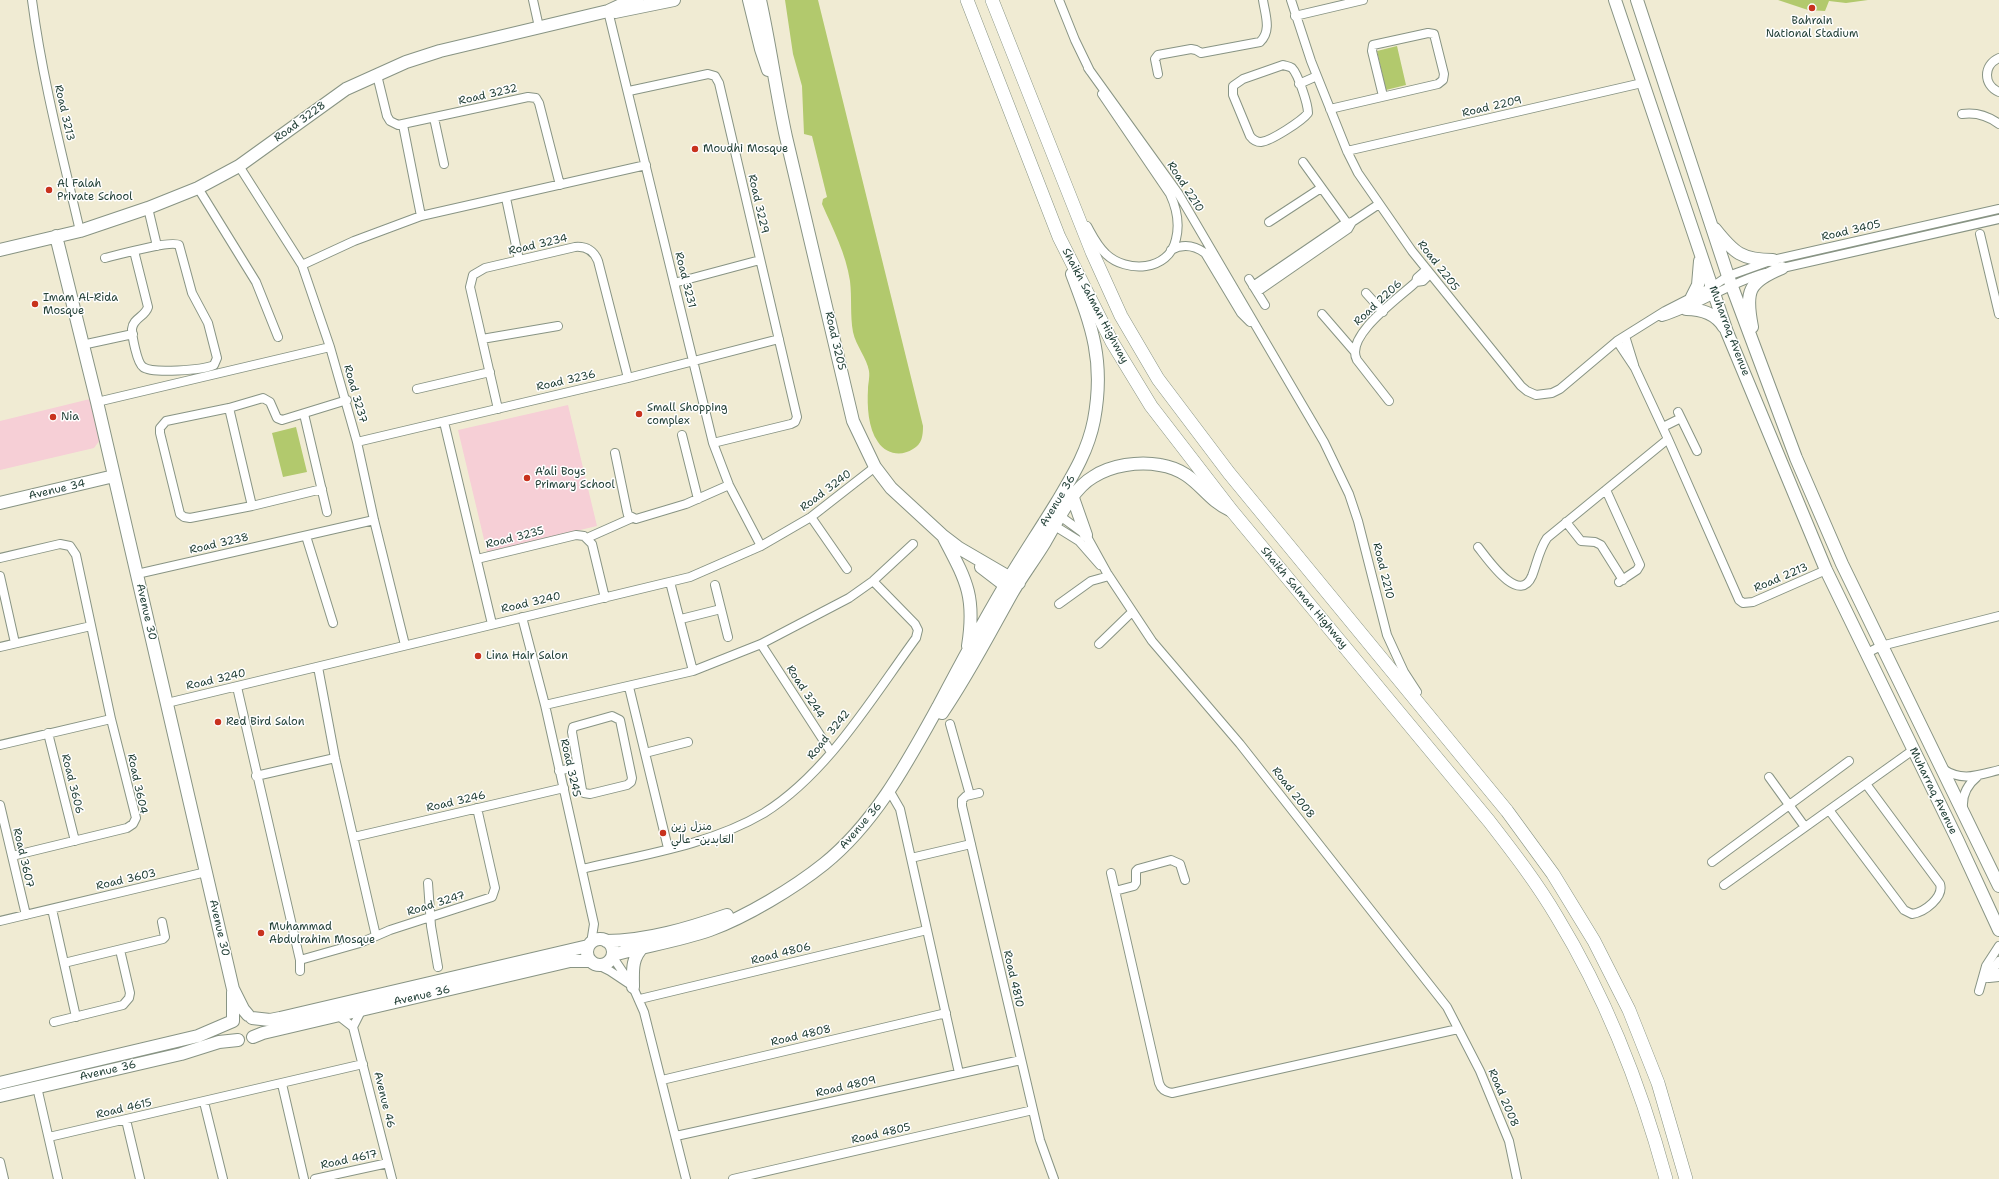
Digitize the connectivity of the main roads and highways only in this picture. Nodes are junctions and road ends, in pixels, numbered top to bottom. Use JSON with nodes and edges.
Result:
{"nodes":[{"id":1,"x":967,"y":0,"type":"edge"},
{"id":2,"x":992,"y":0,"type":"edge"},
{"id":3,"x":1666,"y":1179,"type":"edge"},
{"id":4,"x":1686,"y":1179,"type":"edge"}],
"edges":[{"from":1,"to":3,"type":"main road","name":"Shaikh Salman Highway"},
{"from":2,"to":4,"type":"main road","name":"Shaikh Salman Highway"}]}
